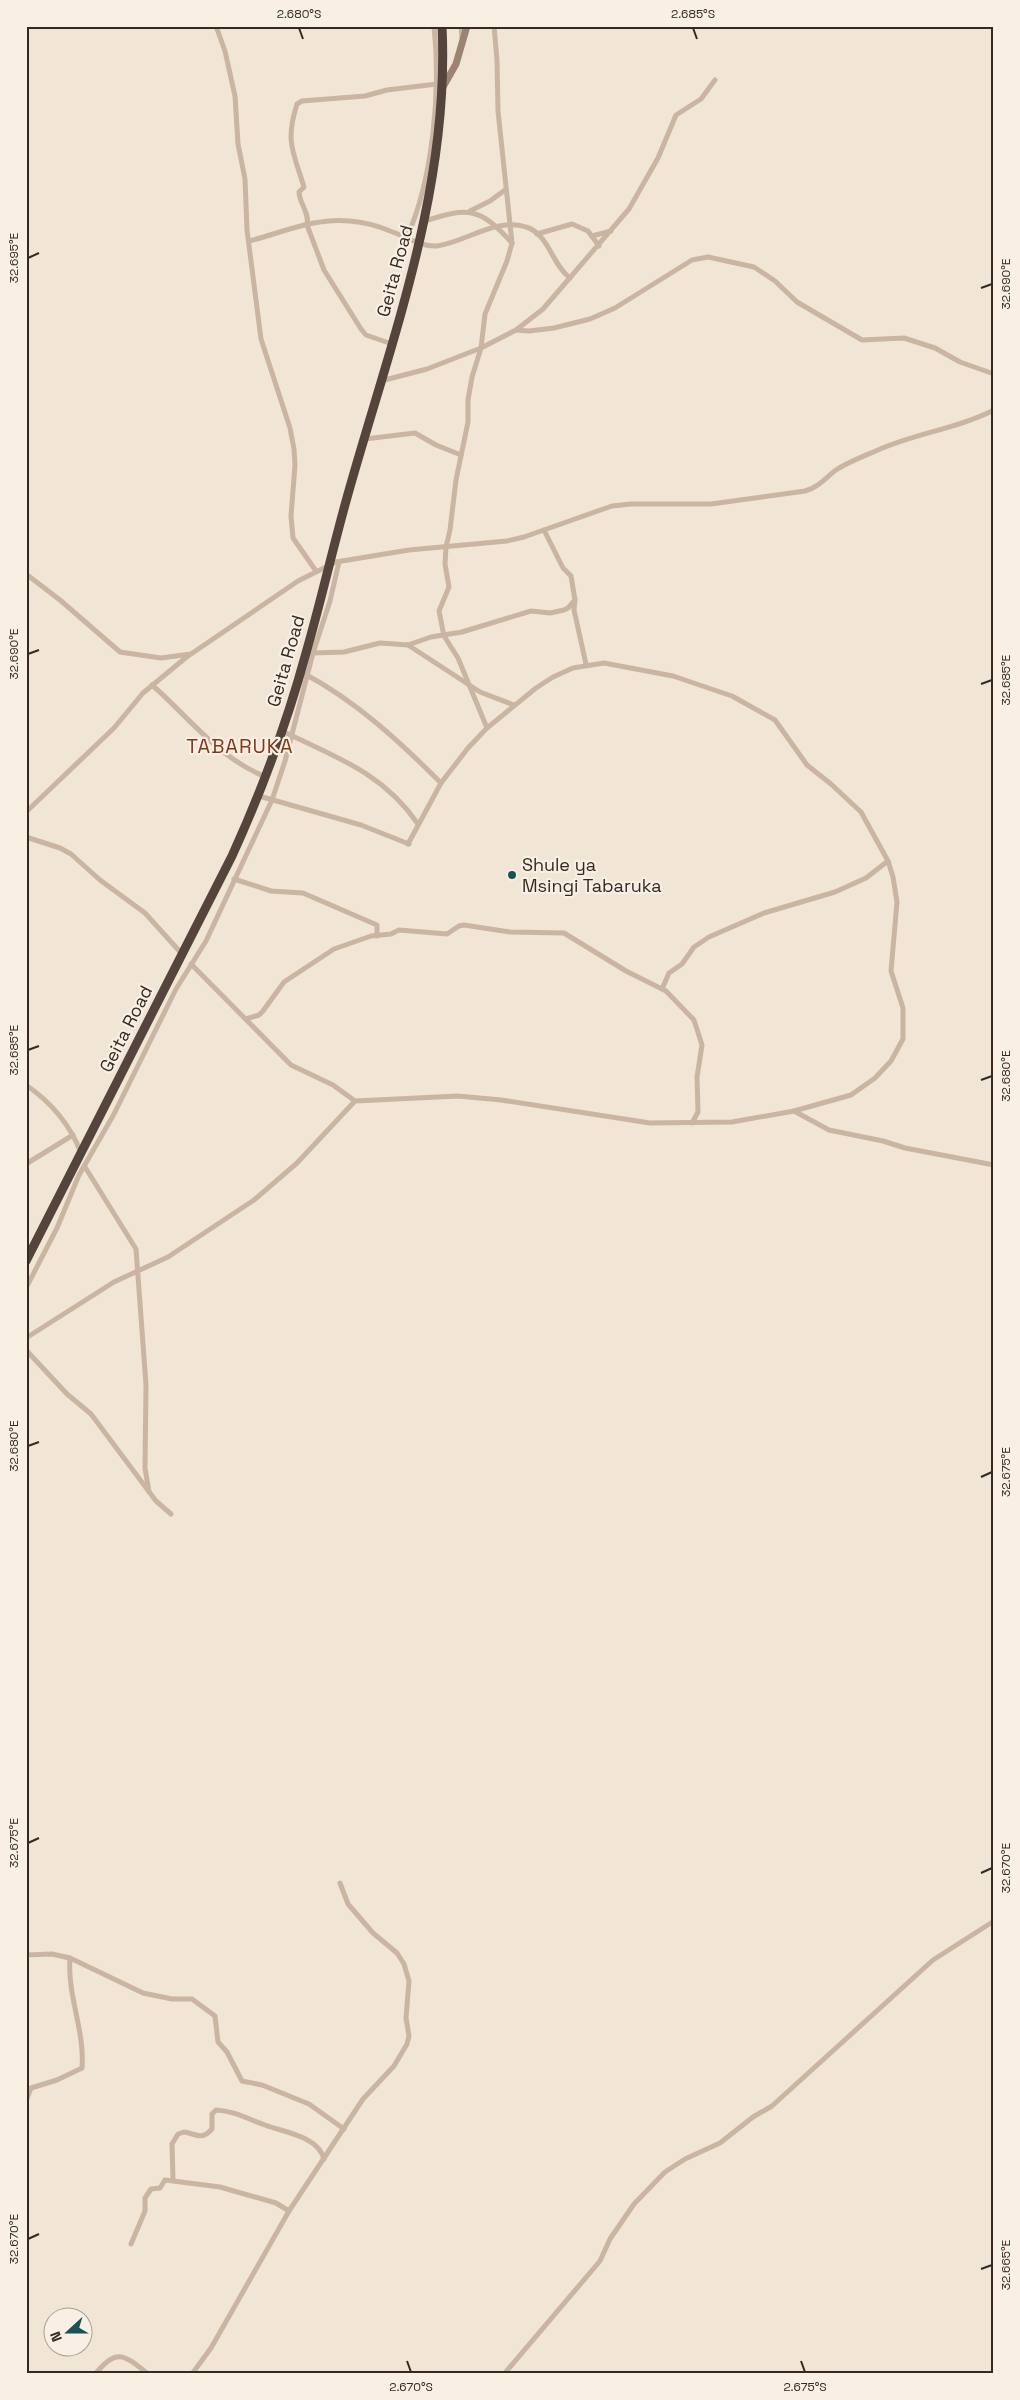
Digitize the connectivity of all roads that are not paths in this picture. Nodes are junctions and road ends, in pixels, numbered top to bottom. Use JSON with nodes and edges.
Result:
{"nodes":[{"id":1,"x":216,"y":26,"type":"edge"},
{"id":2,"x":434,"y":26,"type":"edge"},
{"id":3,"x":442,"y":26,"type":"edge"},
{"id":4,"x":461,"y":26,"type":"edge"},
{"id":5,"x":467,"y":26,"type":"edge"},
{"id":6,"x":494,"y":26,"type":"edge"},
{"id":7,"x":462,"y":43,"type":"junction"},
{"id":8,"x":715,"y":80,"type":"dead end"},
{"id":9,"x":440,"y":86,"type":"junction"},
{"id":10,"x":505,"y":190,"type":"junction"},
{"id":11,"x":470,"y":211,"type":"junction"},
{"id":12,"x":425,"y":221,"type":"junction"},
{"id":13,"x":307,"y":225,"type":"junction"},
{"id":14,"x":510,"y":225,"type":"junction"},
{"id":15,"x":496,"y":227,"type":"junction"},
{"id":16,"x":611,"y":231,"type":"junction"},
{"id":17,"x":538,"y":234,"type":"junction"},
{"id":18,"x":592,"y":236,"type":"junction"},
{"id":19,"x":407,"y":237,"type":"junction"},
{"id":20,"x":249,"y":241,"type":"junction"},
{"id":21,"x":419,"y":243,"type":"junction"},
{"id":22,"x":512,"y":243,"type":"junction"},
{"id":23,"x":598,"y":246,"type":"junction"},
{"id":24,"x":570,"y":278,"type":"junction"},
{"id":25,"x":516,"y":330,"type":"junction"},
{"id":26,"x":392,"y":344,"type":"junction"},
{"id":27,"x":481,"y":348,"type":"junction"},
{"id":28,"x":994,"y":374,"type":"edge"},
{"id":29,"x":381,"y":382,"type":"junction"},
{"id":30,"x":994,"y":410,"type":"edge"},
{"id":31,"x":365,"y":439,"type":"junction"},
{"id":32,"x":461,"y":455,"type":"junction"},
{"id":33,"x":544,"y":530,"type":"junction"},
{"id":34,"x":446,"y":547,"type":"junction"},
{"id":35,"x":339,"y":562,"type":"junction"},
{"id":36,"x":329,"y":565,"type":"junction"},
{"id":37,"x":316,"y":571,"type":"junction"},
{"id":38,"x":26,"y":574,"type":"edge"},
{"id":39,"x":575,"y":600,"type":"junction"},
{"id":40,"x":444,"y":636,"type":"junction"},
{"id":41,"x":408,"y":645,"type":"junction"},
{"id":42,"x":310,"y":653,"type":"junction"},
{"id":43,"x":191,"y":654,"type":"junction"},
{"id":44,"x":586,"y":664,"type":"junction"},
{"id":45,"x":304,"y":673,"type":"junction"},
{"id":46,"x":469,"y":684,"type":"junction"},
{"id":47,"x":152,"y":685,"type":"junction"},
{"id":48,"x":514,"y":705,"type":"junction"},
{"id":49,"x":487,"y":728,"type":"junction"},
{"id":50,"x":282,"y":731,"type":"junction"},
{"id":51,"x":292,"y":736,"type":"junction"},
{"id":52,"x":266,"y":778,"type":"junction"},
{"id":53,"x":441,"y":783,"type":"junction"},
{"id":54,"x":259,"y":796,"type":"junction"},
{"id":55,"x":272,"y":800,"type":"junction"},
{"id":56,"x":26,"y":812,"type":"edge"},
{"id":57,"x":418,"y":824,"type":"junction"},
{"id":58,"x":26,"y":837,"type":"edge"},
{"id":59,"x":888,"y":861,"type":"junction"},
{"id":60,"x":234,"y":879,"type":"junction"},
{"id":61,"x":377,"y":936,"type":"junction"},
{"id":62,"x":182,"y":954,"type":"junction"},
{"id":63,"x":191,"y":964,"type":"junction"},
{"id":64,"x":662,"y":989,"type":"junction"},
{"id":65,"x":246,"y":1020,"type":"junction"},
{"id":66,"x":26,"y":1085,"type":"edge"},
{"id":67,"x":355,"y":1101,"type":"junction"},
{"id":68,"x":794,"y":1111,"type":"junction"},
{"id":69,"x":692,"y":1123,"type":"junction"},
{"id":70,"x":73,"y":1135,"type":"junction"},
{"id":71,"x":81,"y":1153,"type":"junction"},
{"id":72,"x":26,"y":1164,"type":"edge"},
{"id":73,"x":994,"y":1164,"type":"edge"},
{"id":74,"x":85,"y":1167,"type":"junction"},
{"id":75,"x":26,"y":1262,"type":"edge"},
{"id":76,"x":138,"y":1272,"type":"junction"},
{"id":77,"x":26,"y":1288,"type":"edge"},
{"id":78,"x":26,"y":1338,"type":"edge"},
{"id":79,"x":26,"y":1350,"type":"edge"},
{"id":80,"x":149,"y":1492,"type":"junction"},
{"id":81,"x":171,"y":1514,"type":"dead end"},
{"id":82,"x":340,"y":1883,"type":"dead end"},
{"id":83,"x":994,"y":1921,"type":"edge"},
{"id":84,"x":26,"y":1955,"type":"edge"},
{"id":85,"x":70,"y":1958,"type":"junction"},
{"id":86,"x":26,"y":2101,"type":"edge"},
{"id":87,"x":344,"y":2129,"type":"junction"},
{"id":88,"x":324,"y":2159,"type":"junction"},
{"id":89,"x":172,"y":2180,"type":"junction"},
{"id":90,"x":289,"y":2211,"type":"junction"},
{"id":91,"x":131,"y":2244,"type":"dead end"},
{"id":92,"x":95,"y":2374,"type":"edge"},
{"id":93,"x":148,"y":2374,"type":"edge"},
{"id":94,"x":192,"y":2374,"type":"edge"},
{"id":95,"x":504,"y":2374,"type":"edge"}],
"edges":[{"from":1,"to":20,"type":"street"},
{"from":2,"to":9,"type":"street"},
{"from":3,"to":9,"type":"highway","name":"Geita Road"},
{"from":4,"to":7,"type":"street"},
{"from":5,"to":7,"type":"street"},
{"from":6,"to":10,"type":"street"},
{"from":7,"to":9,"type":"street"},
{"from":8,"to":16,"type":"street"},
{"from":9,"to":12,"type":"highway","name":"Geita Road"},
{"from":9,"to":13,"type":"street"},
{"from":9,"to":19,"type":"street"},
{"from":10,"to":11,"type":"street"},
{"from":10,"to":14,"type":"street"},
{"from":11,"to":12,"type":"street"},
{"from":11,"to":15,"type":"street"},
{"from":12,"to":21,"type":"highway","name":"Geita Road"},
{"from":13,"to":19,"type":"street"},
{"from":13,"to":20,"type":"street"},
{"from":13,"to":26,"type":"street"},
{"from":14,"to":15,"type":"street"},
{"from":14,"to":17,"type":"street"},
{"from":14,"to":22,"type":"street"},
{"from":15,"to":21,"type":"street"},
{"from":15,"to":22,"type":"street"},
{"from":16,"to":18,"type":"street"},
{"from":16,"to":23,"type":"street"},
{"from":17,"to":18,"type":"street"},
{"from":17,"to":24,"type":"street"},
{"from":18,"to":23,"type":"street"},
{"from":19,"to":21,"type":"street"},
{"from":20,"to":37,"type":"street"},
{"from":21,"to":26,"type":"highway","name":"Geita Road"},
{"from":22,"to":27,"type":"street"},
{"from":23,"to":24,"type":"street"},
{"from":24,"to":25,"type":"street"},
{"from":25,"to":27,"type":"street"},
{"from":25,"to":28,"type":"street"},
{"from":26,"to":29,"type":"highway","name":"Geita Road"},
{"from":27,"to":29,"type":"street"},
{"from":27,"to":32,"type":"street"},
{"from":29,"to":31,"type":"highway","name":"Geita Road"},
{"from":30,"to":33,"type":"street"},
{"from":31,"to":32,"type":"street"},
{"from":31,"to":36,"type":"highway","name":"Geita Road"},
{"from":32,"to":34,"type":"street"},
{"from":33,"to":34,"type":"street"},
{"from":33,"to":39,"type":"street"},
{"from":34,"to":35,"type":"street"},
{"from":34,"to":40,"type":"street"},
{"from":35,"to":36,"type":"street"},
{"from":35,"to":42,"type":"street"},
{"from":36,"to":37,"type":"street"},
{"from":36,"to":42,"type":"highway","name":"Geita Road"},
{"from":37,"to":43,"type":"street"},
{"from":38,"to":43,"type":"street"},
{"from":39,"to":40,"type":"street"},
{"from":39,"to":44,"type":"street"},
{"from":40,"to":41,"type":"street"},
{"from":40,"to":46,"type":"street"},
{"from":41,"to":42,"type":"street"},
{"from":41,"to":46,"type":"street"},
{"from":42,"to":45,"type":"highway","name":"Geita Road"},
{"from":43,"to":47,"type":"street"},
{"from":44,"to":48,"type":"street"},
{"from":44,"to":59,"type":"street"},
{"from":45,"to":50,"type":"highway","name":"Geita Road"},
{"from":45,"to":51,"type":"street"},
{"from":45,"to":53,"type":"street"},
{"from":46,"to":48,"type":"street"},
{"from":46,"to":49,"type":"street"},
{"from":47,"to":52,"type":"street"},
{"from":47,"to":56,"type":"street"},
{"from":48,"to":49,"type":"street"},
{"from":49,"to":53,"type":"street"},
{"from":50,"to":51,"type":"street"},
{"from":50,"to":52,"type":"highway","name":"Geita Road"},
{"from":51,"to":55,"type":"street"},
{"from":51,"to":57,"type":"street"},
{"from":52,"to":54,"type":"highway","name":"Geita Road"},
{"from":53,"to":57,"type":"street"},
{"from":54,"to":55,"type":"street"},
{"from":54,"to":62,"type":"highway","name":"Geita Road"},
{"from":55,"to":57,"type":"street"},
{"from":55,"to":60,"type":"street"},
{"from":58,"to":62,"type":"street"},
{"from":59,"to":64,"type":"street"},
{"from":59,"to":68,"type":"street"},
{"from":60,"to":61,"type":"street"},
{"from":60,"to":63,"type":"street"},
{"from":61,"to":64,"type":"street"},
{"from":61,"to":65,"type":"street"},
{"from":62,"to":71,"type":"highway","name":"Geita Road"},
{"from":63,"to":65,"type":"street"},
{"from":63,"to":74,"type":"street"},
{"from":64,"to":69,"type":"street"},
{"from":65,"to":67,"type":"street"},
{"from":66,"to":70,"type":"street"},
{"from":67,"to":69,"type":"street"},
{"from":67,"to":76,"type":"street"},
{"from":68,"to":69,"type":"street"},
{"from":68,"to":73,"type":"street"},
{"from":70,"to":71,"type":"street"},
{"from":70,"to":72,"type":"street"},
{"from":71,"to":75,"type":"highway","name":"Geita Road"},
{"from":74,"to":76,"type":"street"},
{"from":74,"to":77,"type":"street"},
{"from":76,"to":78,"type":"street"},
{"from":76,"to":80,"type":"street"},
{"from":79,"to":80,"type":"street"},
{"from":80,"to":81,"type":"street"},
{"from":82,"to":87,"type":"street"},
{"from":83,"to":95,"type":"street"},
{"from":84,"to":85,"type":"street"},
{"from":85,"to":86,"type":"street"},
{"from":85,"to":87,"type":"street"},
{"from":87,"to":88,"type":"street"},
{"from":88,"to":89,"type":"street"},
{"from":88,"to":90,"type":"street"},
{"from":89,"to":90,"type":"street"},
{"from":89,"to":91,"type":"street"},
{"from":90,"to":94,"type":"street"},
{"from":92,"to":93,"type":"street"}]}
